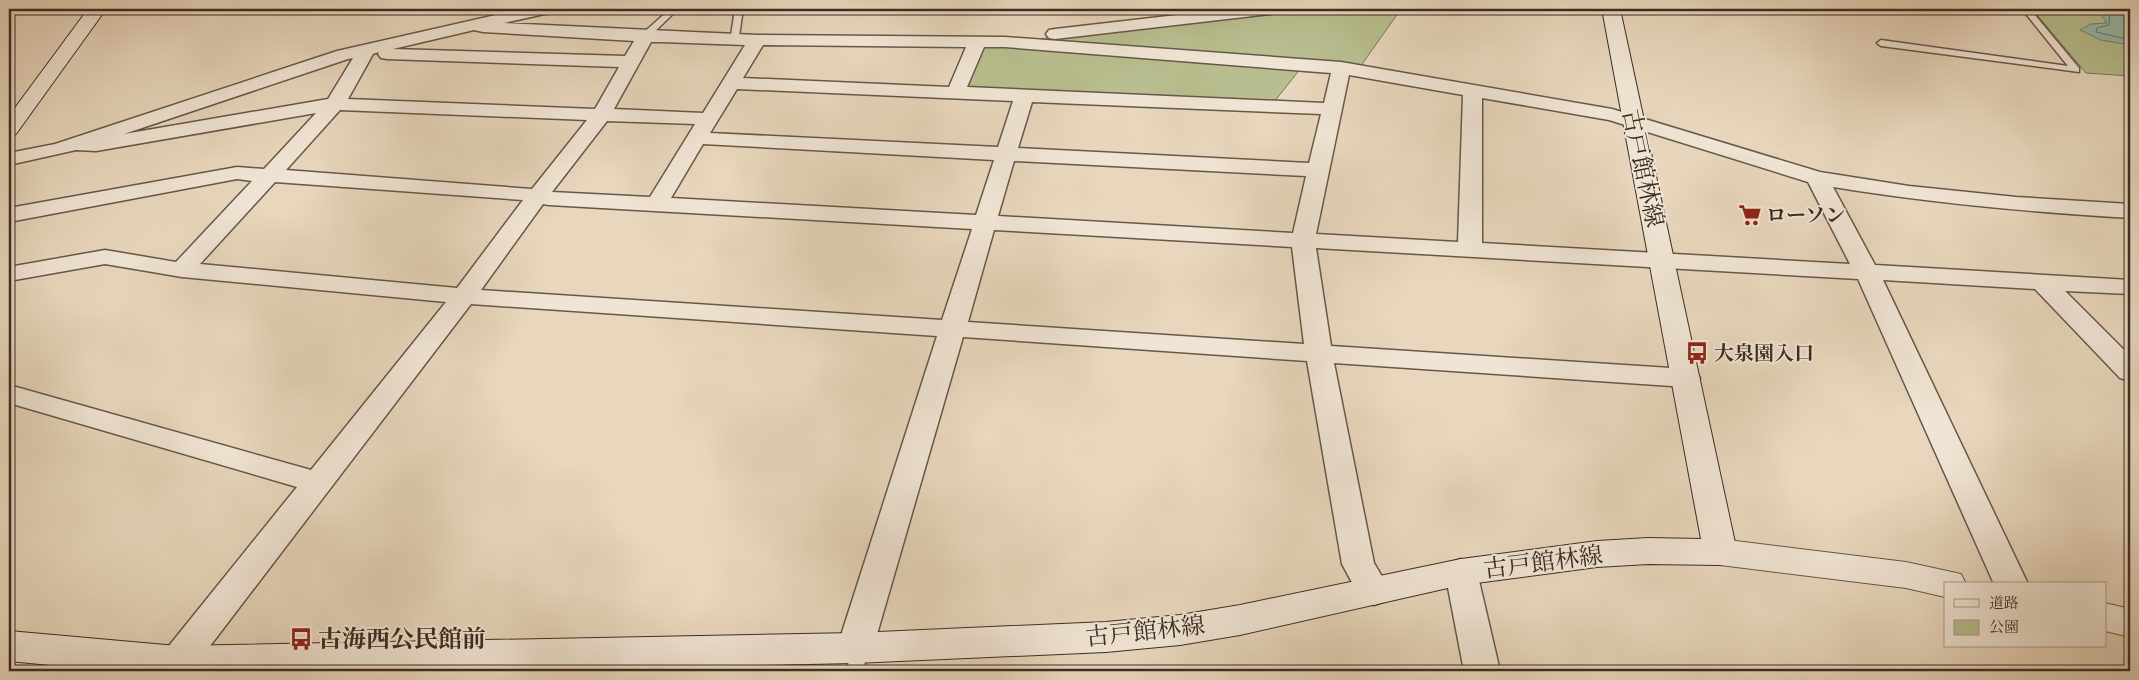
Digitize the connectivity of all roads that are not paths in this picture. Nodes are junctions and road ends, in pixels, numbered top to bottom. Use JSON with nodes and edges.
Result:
{"nodes":[{"id":1,"x":97,"y":9,"type":"edge"},
{"id":2,"x":543,"y":9,"type":"edge"},
{"id":3,"x":674,"y":9,"type":"edge"},
{"id":4,"x":739,"y":9,"type":"edge"},
{"id":5,"x":1270,"y":9,"type":"edge"},
{"id":6,"x":1611,"y":9,"type":"edge"},
{"id":7,"x":2026,"y":9,"type":"edge"},
{"id":8,"x":475,"y":24,"type":"junction"},
{"id":9,"x":645,"y":36,"type":"junction"},
{"id":10,"x":732,"y":39,"type":"junction"},
{"id":11,"x":757,"y":40,"type":"junction"},
{"id":12,"x":977,"y":42,"type":"junction"},
{"id":13,"x":1005,"y":42,"type":"junction"},
{"id":14,"x":1881,"y":43,"type":"dead end"},
{"id":15,"x":361,"y":52,"type":"junction"},
{"id":16,"x":630,"y":62,"type":"junction"},
{"id":17,"x":1341,"y":68,"type":"junction"},
{"id":18,"x":732,"y":83,"type":"junction"},
{"id":19,"x":1475,"y":91,"type":"junction"},
{"id":20,"x":956,"y":92,"type":"junction"},
{"id":21,"x":1024,"y":96,"type":"junction"},
{"id":22,"x":335,"y":104,"type":"junction"},
{"id":23,"x":1332,"y":109,"type":"junction"},
{"id":24,"x":601,"y":115,"type":"junction"},
{"id":25,"x":709,"y":119,"type":"junction"},
{"id":26,"x":1633,"y":120,"type":"junction"},
{"id":27,"x":9,"y":130,"type":"edge"},
{"id":28,"x":698,"y":138,"type":"junction"},
{"id":29,"x":77,"y":144,"type":"junction"},
{"id":30,"x":1007,"y":152,"type":"junction"},
{"id":31,"x":9,"y":159,"type":"edge"},
{"id":32,"x":1318,"y":170,"type":"junction"},
{"id":33,"x":270,"y":175,"type":"junction"},
{"id":34,"x":1817,"y":178,"type":"junction"},
{"id":35,"x":538,"y":196,"type":"junction"},
{"id":36,"x":657,"y":203,"type":"junction"},
{"id":37,"x":2130,"y":211,"type":"edge"},
{"id":38,"x":9,"y":216,"type":"edge"},
{"id":39,"x":986,"y":223,"type":"junction"},
{"id":40,"x":1303,"y":240,"type":"junction"},
{"id":41,"x":1470,"y":249,"type":"junction"},
{"id":42,"x":1663,"y":261,"type":"junction"},
{"id":43,"x":182,"y":270,"type":"junction"},
{"id":44,"x":1866,"y":272,"type":"junction"},
{"id":45,"x":9,"y":274,"type":"edge"},
{"id":46,"x":2043,"y":282,"type":"junction"},
{"id":47,"x":2130,"y":286,"type":"edge"},
{"id":48,"x":464,"y":296,"type":"junction"},
{"id":49,"x":954,"y":329,"type":"junction"},
{"id":50,"x":1319,"y":355,"type":"junction"},
{"id":51,"x":2130,"y":372,"type":"edge"},
{"id":52,"x":1686,"y":378,"type":"junction"},
{"id":53,"x":9,"y":394,"type":"edge"},
{"id":54,"x":317,"y":482,"type":"junction"},
{"id":55,"x":1720,"y":552,"type":"junction"},
{"id":56,"x":1461,"y":572,"type":"junction"},
{"id":57,"x":2011,"y":582,"type":"edge"},
{"id":58,"x":1944,"y":583,"type":"edge"},
{"id":59,"x":1374,"y":592,"type":"junction"},
{"id":60,"x":2106,"y":617,"type":"edge"},
{"id":61,"x":2130,"y":623,"type":"edge"},
{"id":62,"x":9,"y":646,"type":"edge"},
{"id":63,"x":857,"y":660,"type":"edge"},
{"id":64,"x":177,"y":662,"type":"junction"},
{"id":65,"x":702,"y":662,"type":"edge"},
{"id":66,"x":1482,"y":671,"type":"edge"}],
"edges":[{"from":1,"to":27,"type":"main road"},
{"from":2,"to":8,"type":"street"},
{"from":3,"to":9,"type":"lane"},
{"from":4,"to":10,"type":"lane"},
{"from":5,"to":13,"type":"street"},
{"from":6,"to":26,"type":"main road","name":"古戸館林線"},
{"from":7,"to":14,"type":"lane"},
{"from":8,"to":9,"type":"street"},
{"from":8,"to":15,"type":"street"},
{"from":9,"to":10,"type":"street"},
{"from":9,"to":16,"type":"street"},
{"from":10,"to":11,"type":"street"},
{"from":11,"to":12,"type":"street"},
{"from":11,"to":18,"type":"street"},
{"from":12,"to":13,"type":"street"},
{"from":12,"to":20,"type":"street"},
{"from":13,"to":17,"type":"street"},
{"from":15,"to":16,"type":"street"},
{"from":15,"to":22,"type":"street"},
{"from":15,"to":29,"type":"street"},
{"from":16,"to":24,"type":"street"},
{"from":17,"to":19,"type":"street"},
{"from":17,"to":23,"type":"street"},
{"from":18,"to":20,"type":"street"},
{"from":18,"to":25,"type":"street"},
{"from":19,"to":26,"type":"street"},
{"from":19,"to":41,"type":"street"},
{"from":20,"to":21,"type":"street"},
{"from":21,"to":23,"type":"street"},
{"from":21,"to":30,"type":"street"},
{"from":22,"to":24,"type":"street"},
{"from":22,"to":29,"type":"street"},
{"from":22,"to":33,"type":"street"},
{"from":23,"to":32,"type":"street"},
{"from":24,"to":25,"type":"street"},
{"from":24,"to":35,"type":"street"},
{"from":25,"to":28,"type":"street"},
{"from":26,"to":34,"type":"street"},
{"from":26,"to":42,"type":"main road","name":"古戸館林線"},
{"from":28,"to":30,"type":"street"},
{"from":28,"to":36,"type":"street"},
{"from":29,"to":31,"type":"street"},
{"from":30,"to":32,"type":"street"},
{"from":30,"to":39,"type":"street"},
{"from":32,"to":40,"type":"street"},
{"from":33,"to":35,"type":"street"},
{"from":33,"to":38,"type":"street"},
{"from":33,"to":43,"type":"street"},
{"from":34,"to":37,"type":"street"},
{"from":34,"to":44,"type":"street"},
{"from":35,"to":36,"type":"street"},
{"from":35,"to":48,"type":"street"},
{"from":36,"to":39,"type":"street"},
{"from":39,"to":40,"type":"street"},
{"from":39,"to":49,"type":"street"},
{"from":40,"to":41,"type":"street"},
{"from":40,"to":50,"type":"street"},
{"from":41,"to":42,"type":"street"},
{"from":42,"to":44,"type":"street"},
{"from":42,"to":52,"type":"main road","name":"古戸館林線"},
{"from":43,"to":45,"type":"street"},
{"from":43,"to":48,"type":"street"},
{"from":44,"to":46,"type":"street"},
{"from":44,"to":57,"type":"street"},
{"from":46,"to":47,"type":"street"},
{"from":46,"to":51,"type":"street"},
{"from":48,"to":49,"type":"street"},
{"from":48,"to":54,"type":"street"},
{"from":49,"to":50,"type":"street"},
{"from":49,"to":63,"type":"street"},
{"from":50,"to":52,"type":"street"},
{"from":50,"to":59,"type":"street"},
{"from":52,"to":55,"type":"main road","name":"古戸館林線"},
{"from":53,"to":54,"type":"street"},
{"from":54,"to":64,"type":"street"},
{"from":55,"to":56,"type":"main road","name":"古戸館林線"},
{"from":55,"to":58,"type":"main road"},
{"from":56,"to":59,"type":"main road","name":"古戸館林線"},
{"from":56,"to":66,"type":"street"},
{"from":59,"to":63,"type":"main road","name":"古戸館林線"},
{"from":60,"to":61,"type":"main road"},
{"from":62,"to":64,"type":"main road","name":"古戸館林線"},
{"from":63,"to":65,"type":"main road","name":"古戸館林線"},
{"from":64,"to":65,"type":"main road","name":"古戸館林線"}]}
